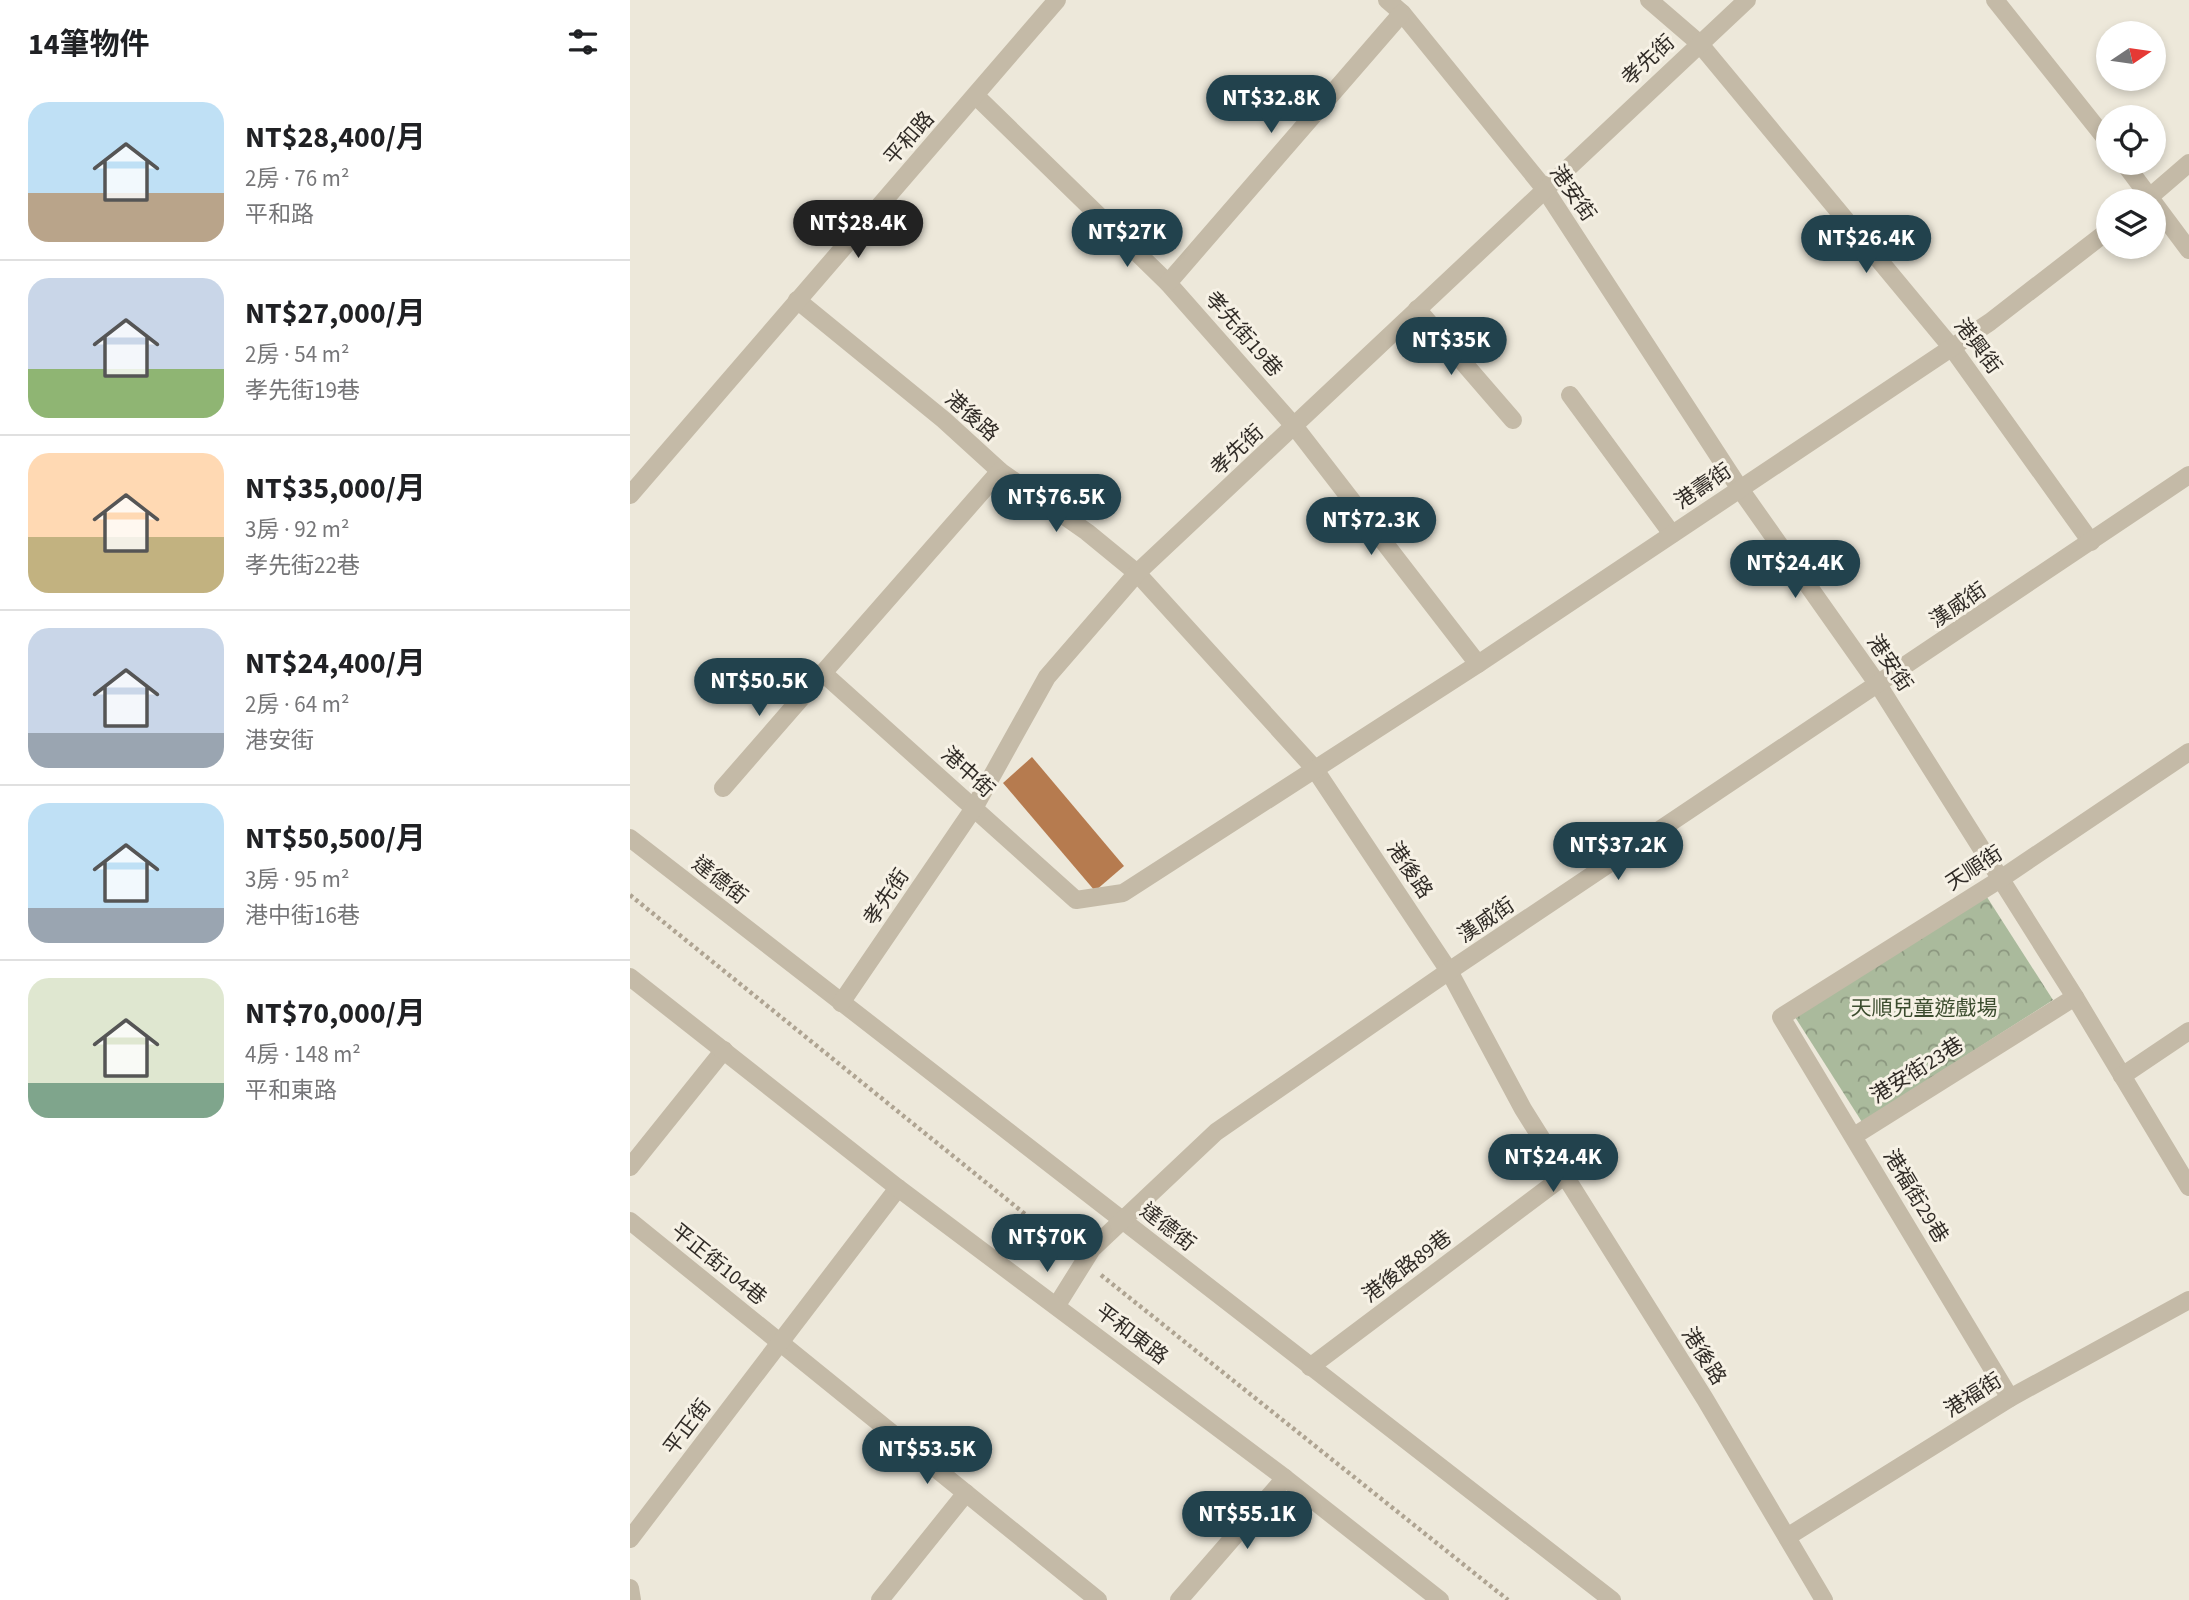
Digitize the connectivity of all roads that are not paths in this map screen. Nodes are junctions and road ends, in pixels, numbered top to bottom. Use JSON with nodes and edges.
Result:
{"nodes":[{"id":1,"x":1057,"y":0,"type":"edge"},
{"id":2,"x":1387,"y":0,"type":"edge"},
{"id":3,"x":1649,"y":0,"type":"edge"},
{"id":4,"x":1747,"y":0,"type":"edge"},
{"id":5,"x":1995,"y":0,"type":"edge"},
{"id":6,"x":1402,"y":13,"type":"junction"},
{"id":7,"x":1699,"y":43,"type":"junction"},
{"id":8,"x":976,"y":96,"type":"junction"},
{"id":9,"x":2096,"y":127,"type":"edge"},
{"id":10,"x":2189,"y":163,"type":"edge"},
{"id":11,"x":1544,"y":188,"type":"junction"},
{"id":12,"x":2159,"y":189,"type":"edge"},
{"id":13,"x":2166,"y":221,"type":"edge"},
{"id":14,"x":2096,"y":240,"type":"edge"},
{"id":15,"x":2189,"y":250,"type":"edge"},
{"id":16,"x":1168,"y":283,"type":"junction"},
{"id":17,"x":797,"y":300,"type":"junction"},
{"id":18,"x":1417,"y":309,"type":"junction"},
{"id":19,"x":1952,"y":348,"type":"junction"},
{"id":20,"x":1570,"y":395,"type":"dead end"},
{"id":21,"x":1513,"y":420,"type":"dead end"},
{"id":22,"x":1295,"y":427,"type":"junction"},
{"id":23,"x":1000,"y":471,"type":"junction"},
{"id":24,"x":2189,"y":475,"type":"edge"},
{"id":25,"x":1740,"y":489,"type":"junction"},
{"id":26,"x":630,"y":495,"type":"edge"},
{"id":27,"x":1672,"y":534,"type":"junction"},
{"id":28,"x":2091,"y":542,"type":"junction"},
{"id":29,"x":1137,"y":573,"type":"junction"},
{"id":30,"x":1478,"y":664,"type":"junction"},
{"id":31,"x":823,"y":673,"type":"junction"},
{"id":32,"x":1879,"y":686,"type":"junction"},
{"id":33,"x":2189,"y":752,"type":"edge"},
{"id":34,"x":1314,"y":768,"type":"junction"},
{"id":35,"x":723,"y":788,"type":"dead end"},
{"id":36,"x":974,"y":808,"type":"junction"},
{"id":37,"x":630,"y":838,"type":"edge"},
{"id":38,"x":1999,"y":880,"type":"junction"},
{"id":39,"x":1449,"y":971,"type":"junction"},
{"id":40,"x":630,"y":977,"type":"edge"},
{"id":41,"x":2075,"y":997,"type":"junction"},
{"id":42,"x":841,"y":1003,"type":"junction"},
{"id":43,"x":1781,"y":1017,"type":"joint"},
{"id":44,"x":2189,"y":1031,"type":"edge"},
{"id":45,"x":724,"y":1050,"type":"junction"},
{"id":46,"x":2122,"y":1076,"type":"junction"},
{"id":47,"x":1854,"y":1136,"type":"junction"},
{"id":48,"x":630,"y":1167,"type":"edge"},
{"id":49,"x":1564,"y":1176,"type":"junction"},
{"id":50,"x":2189,"y":1187,"type":"edge"},
{"id":51,"x":898,"y":1188,"type":"junction"},
{"id":52,"x":1122,"y":1220,"type":"junction"},
{"id":53,"x":630,"y":1221,"type":"edge"},
{"id":54,"x":2189,"y":1300,"type":"edge"},
{"id":55,"x":1057,"y":1305,"type":"junction"},
{"id":56,"x":779,"y":1342,"type":"junction"},
{"id":57,"x":1310,"y":1367,"type":"junction"},
{"id":58,"x":2010,"y":1398,"type":"junction"},
{"id":59,"x":1285,"y":1478,"type":"junction"},
{"id":60,"x":966,"y":1493,"type":"junction"},
{"id":61,"x":1787,"y":1537,"type":"junction"},
{"id":62,"x":630,"y":1539,"type":"edge"},
{"id":63,"x":630,"y":1588,"type":"edge"},
{"id":64,"x":632,"y":1600,"type":"edge"},
{"id":65,"x":880,"y":1600,"type":"edge"},
{"id":66,"x":1098,"y":1600,"type":"edge"},
{"id":67,"x":1179,"y":1600,"type":"edge"},
{"id":68,"x":1440,"y":1600,"type":"edge"},
{"id":69,"x":1612,"y":1600,"type":"edge"},
{"id":70,"x":1824,"y":1600,"type":"edge"}],
"edges":[{"from":1,"to":8,"type":"street","name":"平和路"},
{"from":2,"to":6,"type":"street","name":"港安街"},
{"from":3,"to":7,"type":"street","name":"港興街"},
{"from":4,"to":7,"type":"street","name":"孝先街"},
{"from":5,"to":9,"type":"street"},
{"from":6,"to":11,"type":"street","name":"港安街"},
{"from":6,"to":16,"type":"street"},
{"from":7,"to":11,"type":"street","name":"孝先街"},
{"from":7,"to":19,"type":"street","name":"港興街"},
{"from":8,"to":16,"type":"street","name":"孝先街19巷"},
{"from":8,"to":17,"type":"street","name":"平和路"},
{"from":10,"to":12,"type":"street"},
{"from":11,"to":18,"type":"street","name":"孝先街"},
{"from":11,"to":25,"type":"street","name":"港安街"},
{"from":13,"to":15,"type":"street"},
{"from":14,"to":19,"type":"street","name":"港壽街"},
{"from":16,"to":22,"type":"street","name":"孝先街19巷"},
{"from":17,"to":23,"type":"street","name":"港後路"},
{"from":17,"to":26,"type":"street","name":"平和路"},
{"from":18,"to":21,"type":"street"},
{"from":18,"to":22,"type":"street","name":"孝先街"},
{"from":19,"to":25,"type":"street","name":"港壽街"},
{"from":19,"to":28,"type":"street","name":"港興街"},
{"from":20,"to":27,"type":"street"},
{"from":22,"to":29,"type":"street","name":"孝先街"},
{"from":22,"to":30,"type":"street","name":"孝先街19巷"},
{"from":23,"to":29,"type":"street","name":"港後路"},
{"from":23,"to":31,"type":"street"},
{"from":24,"to":28,"type":"street","name":"漢威街"},
{"from":25,"to":27,"type":"street","name":"港壽街"},
{"from":25,"to":32,"type":"street","name":"港安街"},
{"from":27,"to":30,"type":"street","name":"港壽街"},
{"from":28,"to":32,"type":"street","name":"漢威街"},
{"from":29,"to":34,"type":"street","name":"港後路"},
{"from":29,"to":36,"type":"street","name":"孝先街"},
{"from":30,"to":34,"type":"street","name":"港壽街"},
{"from":31,"to":35,"type":"street"},
{"from":31,"to":36,"type":"street","name":"港中街"},
{"from":32,"to":38,"type":"street","name":"港安街"},
{"from":32,"to":39,"type":"street","name":"漢威街"},
{"from":33,"to":38,"type":"street","name":"天順街"},
{"from":34,"to":36,"type":"street","name":"港中街"},
{"from":34,"to":39,"type":"street","name":"港後路"},
{"from":36,"to":42,"type":"street","name":"孝先街"},
{"from":37,"to":42,"type":"street","name":"達德街"},
{"from":38,"to":41,"type":"street","name":"港安街"},
{"from":38,"to":43,"type":"street","name":"天順街"},
{"from":39,"to":49,"type":"street","name":"港後路"},
{"from":39,"to":52,"type":"street","name":"漢威街"},
{"from":40,"to":45,"type":"street","name":"平和東路"},
{"from":41,"to":46,"type":"street","name":"港安街"},
{"from":41,"to":47,"type":"street","name":"港安街23巷"},
{"from":42,"to":52,"type":"street","name":"達德街"},
{"from":43,"to":47,"type":"street","name":"港福街29巷"},
{"from":44,"to":46,"type":"street"},
{"from":45,"to":48,"type":"street"},
{"from":45,"to":51,"type":"street","name":"平和東路"},
{"from":46,"to":50,"type":"street","name":"港安街"},
{"from":47,"to":58,"type":"street","name":"港福街29巷"},
{"from":49,"to":57,"type":"street","name":"港後路89巷"},
{"from":49,"to":61,"type":"street","name":"港後路"},
{"from":51,"to":55,"type":"street","name":"平和東路"},
{"from":51,"to":56,"type":"street","name":"平正街"},
{"from":52,"to":55,"type":"street","name":"漢威街"},
{"from":52,"to":57,"type":"street","name":"達德街"},
{"from":53,"to":56,"type":"street","name":"平正街104巷"},
{"from":54,"to":58,"type":"street","name":"港福街"},
{"from":55,"to":59,"type":"street","name":"平和東路"},
{"from":56,"to":60,"type":"street"},
{"from":56,"to":62,"type":"street","name":"平正街"},
{"from":57,"to":69,"type":"street","name":"達德街"},
{"from":58,"to":61,"type":"street","name":"港福街"},
{"from":59,"to":67,"type":"street"},
{"from":59,"to":68,"type":"street","name":"平和東路"},
{"from":60,"to":65,"type":"street"},
{"from":60,"to":66,"type":"street"},
{"from":61,"to":70,"type":"street","name":"港後路"},
{"from":63,"to":64,"type":"street"}]}
